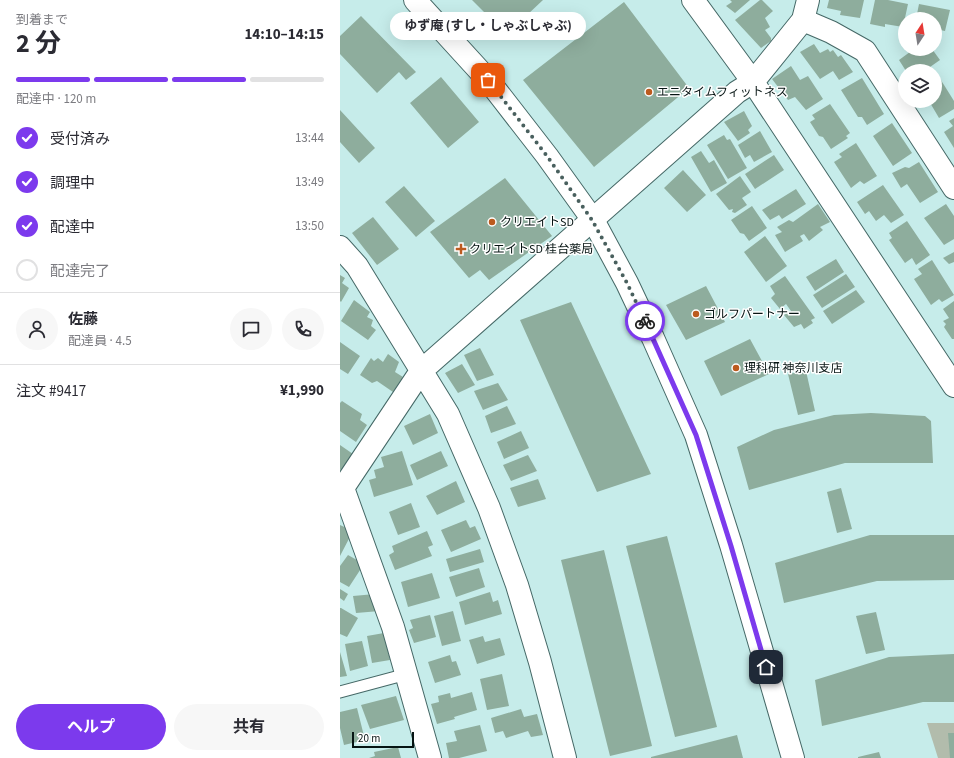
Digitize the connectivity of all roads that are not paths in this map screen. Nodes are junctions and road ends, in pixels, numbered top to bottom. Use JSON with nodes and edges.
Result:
{"nodes":[{"id":1,"x":415,"y":0,"type":"edge"},
{"id":2,"x":693,"y":0,"type":"edge"},
{"id":3,"x":805,"y":10,"type":"edge"},
{"id":4,"x":753,"y":82,"type":"junction"},
{"id":5,"x":954,"y":188,"type":"edge"},
{"id":6,"x":592,"y":220,"type":"junction"},
{"id":7,"x":340,"y":247,"type":"edge"},
{"id":8,"x":421,"y":371,"type":"junction"},
{"id":9,"x":954,"y":386,"type":"edge"},
{"id":10,"x":341,"y":491,"type":"edge"},
{"id":11,"x":406,"y":674,"type":"junction"},
{"id":12,"x":340,"y":692,"type":"edge"},
{"id":13,"x":430,"y":758,"type":"edge"},
{"id":14,"x":565,"y":758,"type":"edge"},
{"id":15,"x":793,"y":758,"type":"edge"}],
"edges":[{"from":1,"to":6,"type":"street"},
{"from":2,"to":4,"type":"street"},
{"from":3,"to":4,"type":"street"},
{"from":3,"to":5,"type":"street"},
{"from":4,"to":6,"type":"street"},
{"from":4,"to":9,"type":"street"},
{"from":6,"to":8,"type":"street"},
{"from":6,"to":15,"type":"street"},
{"from":7,"to":8,"type":"street"},
{"from":8,"to":10,"type":"street"},
{"from":8,"to":14,"type":"street"},
{"from":10,"to":11,"type":"street"},
{"from":11,"to":12,"type":"lane"},
{"from":11,"to":13,"type":"street"}]}
